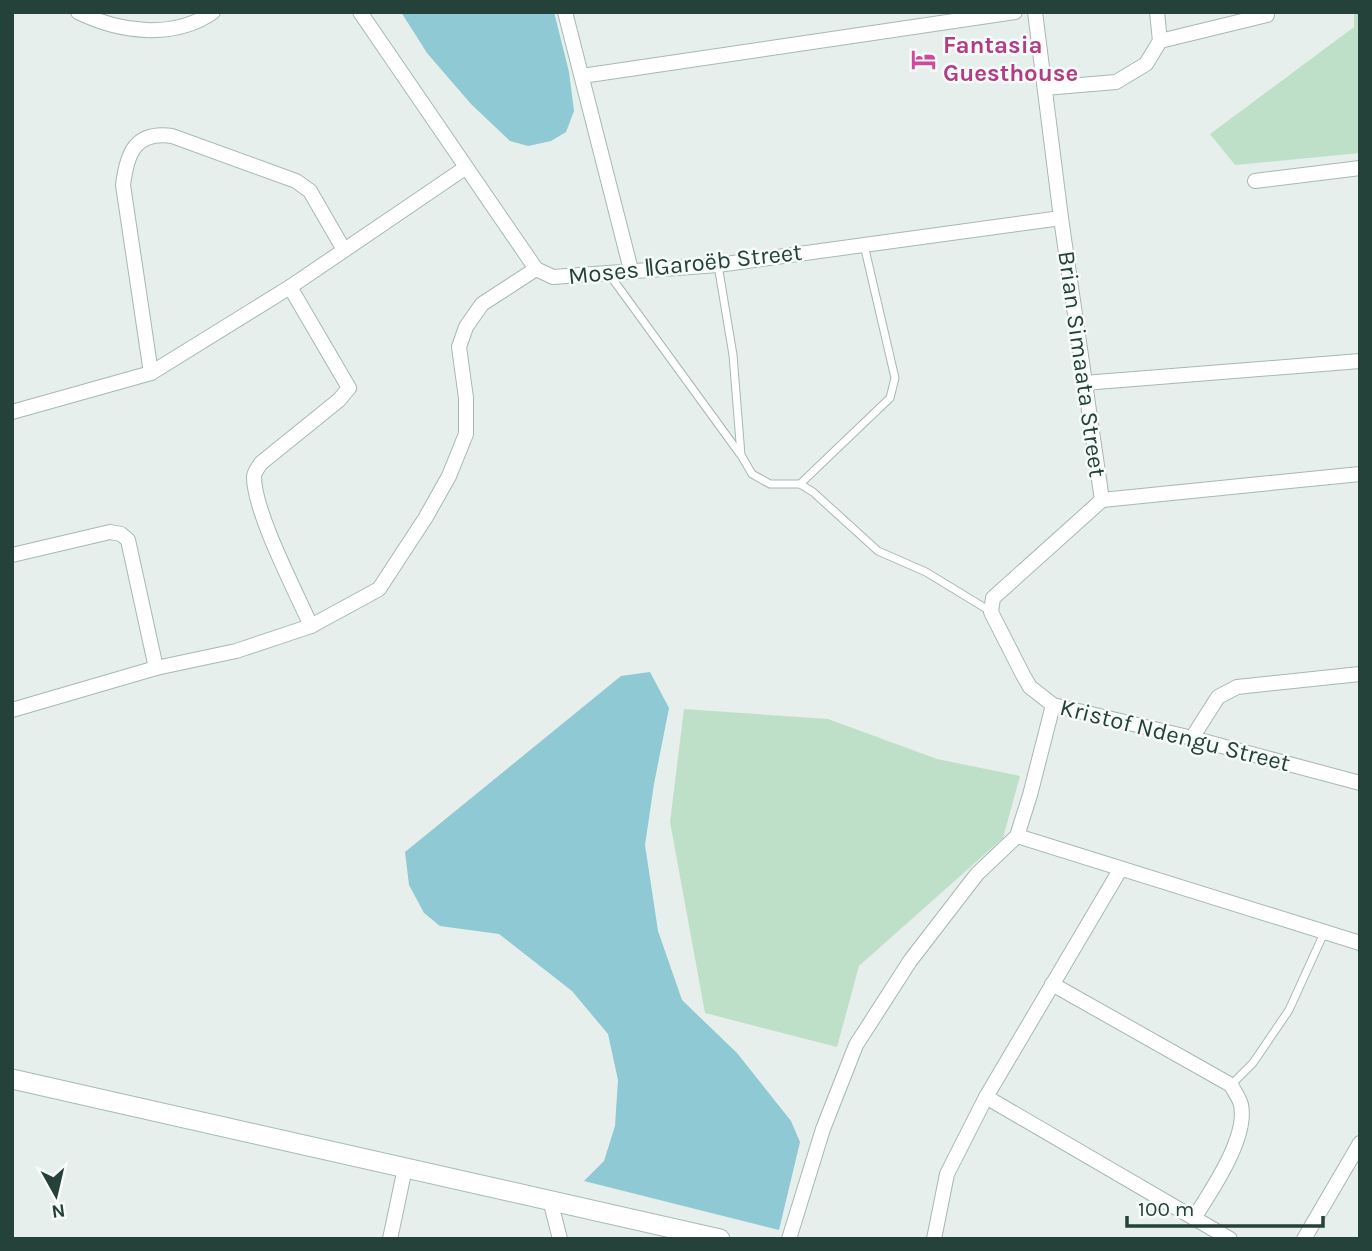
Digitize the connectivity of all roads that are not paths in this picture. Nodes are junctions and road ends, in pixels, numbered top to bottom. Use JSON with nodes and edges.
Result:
{"nodes":[{"id":1,"x":78,"y":12,"type":"edge"},
{"id":2,"x":212,"y":12,"type":"edge"},
{"id":3,"x":360,"y":12,"type":"edge"},
{"id":4,"x":565,"y":12,"type":"edge"},
{"id":5,"x":1015,"y":12,"type":"edge"},
{"id":6,"x":1035,"y":12,"type":"edge"},
{"id":7,"x":1157,"y":12,"type":"edge"},
{"id":8,"x":1267,"y":15,"type":"dead end"},
{"id":9,"x":1160,"y":41,"type":"junction"},
{"id":10,"x":582,"y":76,"type":"junction"},
{"id":11,"x":1045,"y":88,"type":"junction"},
{"id":12,"x":465,"y":168,"type":"junction"},
{"id":13,"x":1360,"y":168,"type":"edge"},
{"id":14,"x":1255,"y":181,"type":"dead end"},
{"id":15,"x":1061,"y":218,"type":"junction"},
{"id":16,"x":864,"y":244,"type":"junction"},
{"id":17,"x":344,"y":250,"type":"junction"},
{"id":18,"x":718,"y":265,"type":"junction"},
{"id":19,"x":536,"y":269,"type":"junction"},
{"id":20,"x":631,"y":270,"type":"junction"},
{"id":21,"x":608,"y":272,"type":"junction"},
{"id":22,"x":289,"y":287,"type":"junction"},
{"id":23,"x":1360,"y":361,"type":"edge"},
{"id":24,"x":150,"y":373,"type":"junction"},
{"id":25,"x":1084,"y":383,"type":"junction"},
{"id":26,"x":12,"y":412,"type":"edge"},
{"id":27,"x":741,"y":455,"type":"junction"},
{"id":28,"x":1360,"y":474,"type":"edge"},
{"id":29,"x":800,"y":484,"type":"junction"},
{"id":30,"x":1102,"y":500,"type":"junction"},
{"id":31,"x":12,"y":555,"type":"edge"},
{"id":32,"x":991,"y":612,"type":"junction"},
{"id":33,"x":311,"y":626,"type":"junction"},
{"id":34,"x":156,"y":668,"type":"junction"},
{"id":35,"x":1360,"y":674,"type":"edge"},
{"id":36,"x":1053,"y":705,"type":"junction"},
{"id":37,"x":12,"y":710,"type":"edge"},
{"id":38,"x":1192,"y":738,"type":"junction"},
{"id":39,"x":1360,"y":783,"type":"edge"},
{"id":40,"x":1017,"y":836,"type":"junction"},
{"id":41,"x":1120,"y":870,"type":"junction"},
{"id":42,"x":1324,"y":933,"type":"junction"},
{"id":43,"x":1360,"y":943,"type":"edge"},
{"id":44,"x":1052,"y":984,"type":"junction"},
{"id":45,"x":12,"y":1079,"type":"edge"},
{"id":46,"x":1231,"y":1085,"type":"junction"},
{"id":47,"x":986,"y":1097,"type":"junction"},
{"id":48,"x":1360,"y":1143,"type":"edge"},
{"id":49,"x":405,"y":1168,"type":"junction"},
{"id":50,"x":550,"y":1200,"type":"junction"},
{"id":51,"x":1194,"y":1218,"type":"junction"},
{"id":52,"x":390,"y":1239,"type":"edge"},
{"id":53,"x":560,"y":1239,"type":"edge"},
{"id":54,"x":720,"y":1239,"type":"edge"},
{"id":55,"x":789,"y":1239,"type":"edge"},
{"id":56,"x":934,"y":1239,"type":"edge"},
{"id":57,"x":1230,"y":1239,"type":"edge"},
{"id":58,"x":1304,"y":1239,"type":"edge"}],
"edges":[{"from":1,"to":2,"type":"street"},
{"from":3,"to":12,"type":"street","name":"Moses ǁGaroëb Street"},
{"from":4,"to":10,"type":"street"},
{"from":5,"to":10,"type":"street"},
{"from":6,"to":11,"type":"street","name":"Brian Simaata Street"},
{"from":7,"to":9,"type":"street"},
{"from":8,"to":9,"type":"street"},
{"from":9,"to":11,"type":"street"},
{"from":10,"to":20,"type":"street"},
{"from":11,"to":15,"type":"street","name":"Brian Simaata Street"},
{"from":12,"to":17,"type":"street"},
{"from":12,"to":19,"type":"street","name":"Moses ǁGaroëb Street"},
{"from":13,"to":14,"type":"street"},
{"from":15,"to":16,"type":"street","name":"Moses ǁGaroëb Street"},
{"from":15,"to":25,"type":"street","name":"Brian Simaata Street"},
{"from":16,"to":18,"type":"street","name":"Moses ǁGaroëb Street"},
{"from":16,"to":29,"type":"lane"},
{"from":17,"to":22,"type":"street"},
{"from":17,"to":24,"type":"street"},
{"from":18,"to":20,"type":"street","name":"Moses ǁGaroëb Street"},
{"from":18,"to":27,"type":"lane"},
{"from":19,"to":21,"type":"street","name":"Moses ǁGaroëb Street"},
{"from":19,"to":33,"type":"street"},
{"from":20,"to":21,"type":"street","name":"Moses ǁGaroëb Street"},
{"from":21,"to":27,"type":"lane"},
{"from":22,"to":24,"type":"street"},
{"from":22,"to":33,"type":"street"},
{"from":23,"to":25,"type":"street"},
{"from":24,"to":26,"type":"street"},
{"from":25,"to":30,"type":"street","name":"Brian Simaata Street"},
{"from":27,"to":29,"type":"lane"},
{"from":28,"to":30,"type":"street","name":"Brian Simaata Street"},
{"from":29,"to":32,"type":"lane"},
{"from":30,"to":32,"type":"street"},
{"from":31,"to":34,"type":"street"},
{"from":32,"to":36,"type":"street","name":"Kristof Ndengu Street"},
{"from":33,"to":34,"type":"street"},
{"from":34,"to":37,"type":"street"},
{"from":35,"to":38,"type":"street"},
{"from":36,"to":38,"type":"street","name":"Kristof Ndengu Street"},
{"from":36,"to":40,"type":"street"},
{"from":38,"to":39,"type":"street","name":"Kristof Ndengu Street"},
{"from":40,"to":41,"type":"street"},
{"from":40,"to":55,"type":"street"},
{"from":41,"to":42,"type":"street"},
{"from":41,"to":44,"type":"street"},
{"from":42,"to":43,"type":"street"},
{"from":42,"to":46,"type":"lane"},
{"from":44,"to":46,"type":"street"},
{"from":44,"to":47,"type":"street"},
{"from":45,"to":49,"type":"street"},
{"from":46,"to":51,"type":"street"},
{"from":47,"to":51,"type":"street"},
{"from":47,"to":56,"type":"street"},
{"from":48,"to":58,"type":"street"},
{"from":49,"to":50,"type":"street"},
{"from":49,"to":52,"type":"street"},
{"from":50,"to":53,"type":"street"},
{"from":50,"to":54,"type":"street"},
{"from":51,"to":57,"type":"street"}]}
